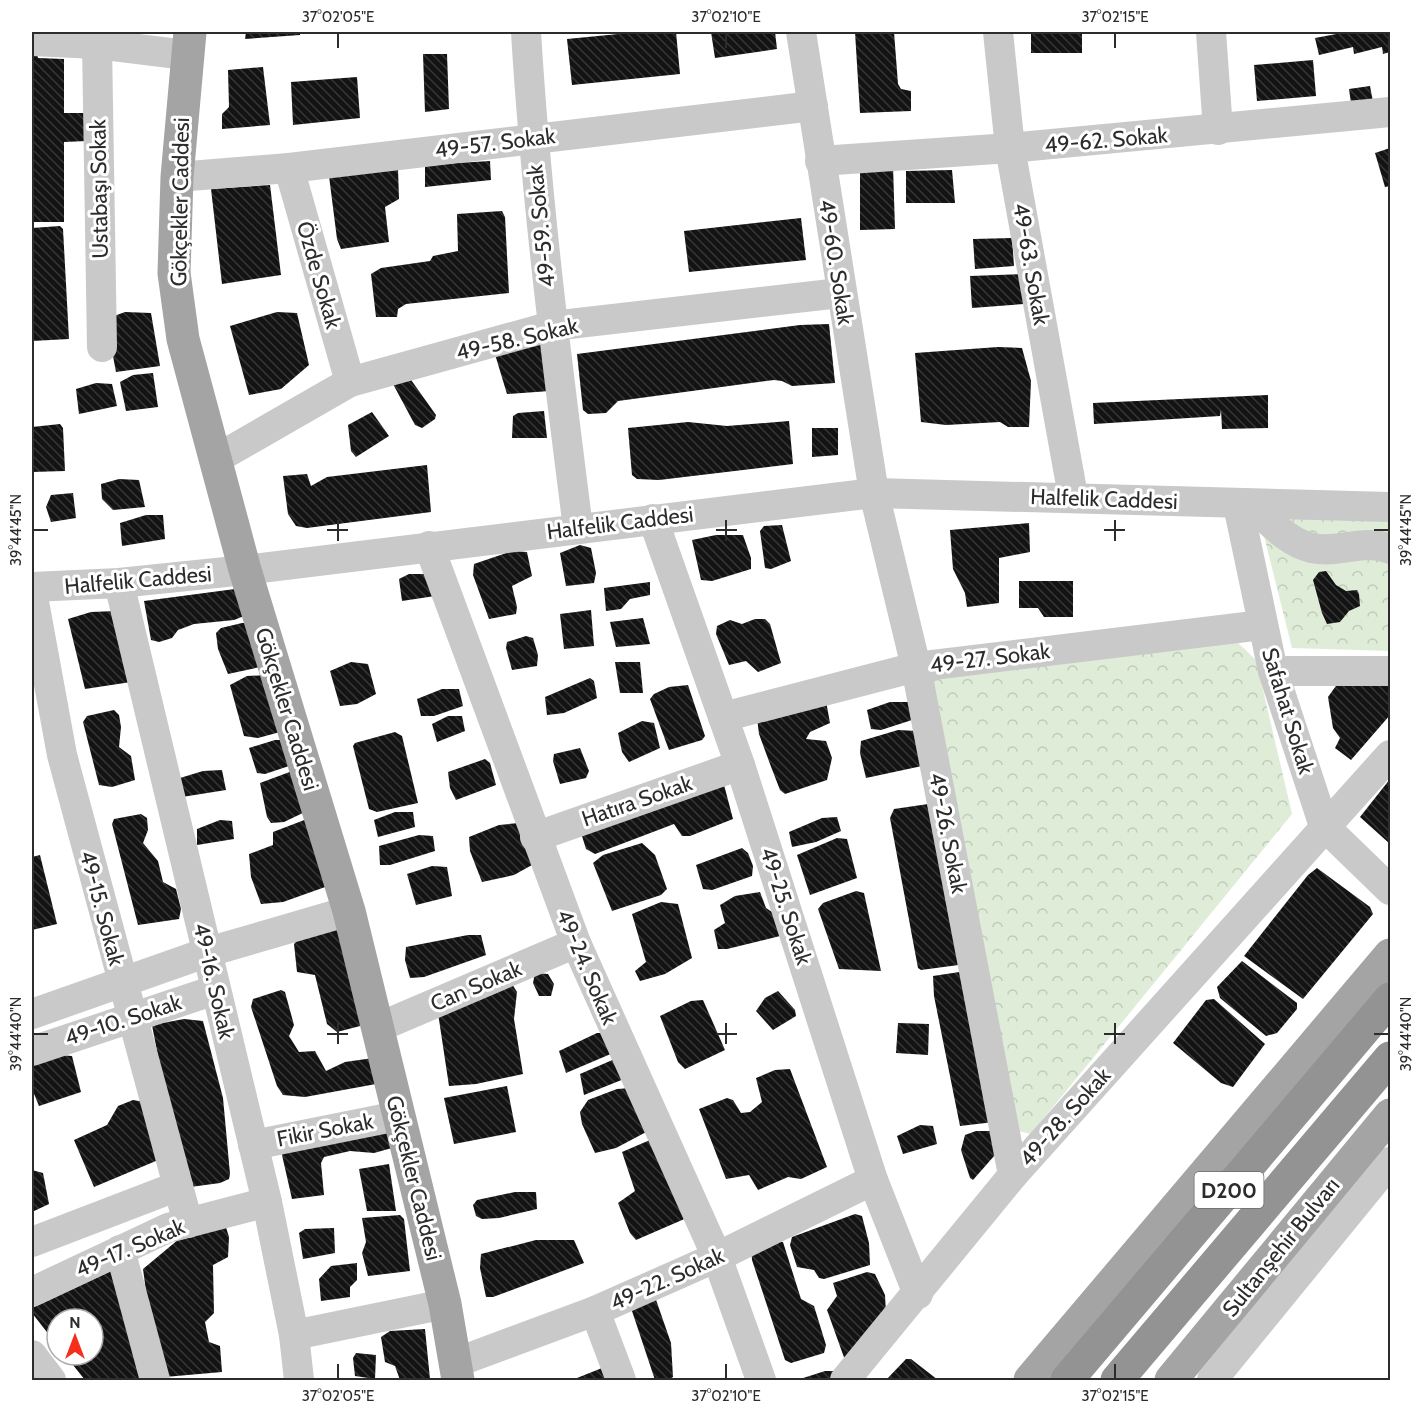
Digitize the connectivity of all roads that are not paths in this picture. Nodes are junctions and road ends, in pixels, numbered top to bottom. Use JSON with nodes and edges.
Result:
{"nodes":[{"id":1,"x":526,"y":32,"type":"edge"},
{"id":2,"x":801,"y":32,"type":"edge"},
{"id":3,"x":998,"y":32,"type":"edge"},
{"id":4,"x":1211,"y":32,"type":"edge"},
{"id":5,"x":98,"y":38,"type":"edge"},
{"id":6,"x":32,"y":41,"type":"edge"},
{"id":7,"x":188,"y":43,"type":"edge"},
{"id":8,"x":813,"y":106,"type":"junction"},
{"id":9,"x":1390,"y":112,"type":"edge"},
{"id":10,"x":1218,"y":130,"type":"junction"},
{"id":11,"x":532,"y":138,"type":"junction"},
{"id":12,"x":1010,"y":148,"type":"junction"},
{"id":13,"x":820,"y":161,"type":"junction"},
{"id":14,"x":289,"y":168,"type":"junction"},
{"id":15,"x":177,"y":177,"type":"junction"},
{"id":16,"x":840,"y":293,"type":"junction"},
{"id":17,"x":552,"y":326,"type":"junction"},
{"id":18,"x":102,"y":347,"type":"dead end"},
{"id":19,"x":350,"y":382,"type":"junction"},
{"id":20,"x":216,"y":459,"type":"junction"},
{"id":21,"x":874,"y":493,"type":"junction"},
{"id":22,"x":1073,"y":496,"type":"junction"},
{"id":23,"x":1245,"y":505,"type":"junction"},
{"id":24,"x":1390,"y":507,"type":"edge"},
{"id":25,"x":653,"y":519,"type":"junction"},
{"id":26,"x":578,"y":528,"type":"junction"},
{"id":27,"x":429,"y":546,"type":"junction"},
{"id":28,"x":1390,"y":549,"type":"edge"},
{"id":29,"x":245,"y":570,"type":"junction"},
{"id":30,"x":119,"y":584,"type":"junction"},
{"id":31,"x":32,"y":589,"type":"edge"},
{"id":32,"x":1262,"y":625,"type":"junction"},
{"id":33,"x":916,"y":667,"type":"junction"},
{"id":34,"x":1273,"y":671,"type":"junction"},
{"id":35,"x":1390,"y":671,"type":"edge"},
{"id":36,"x":723,"y":717,"type":"junction"},
{"id":37,"x":1390,"y":755,"type":"edge"},
{"id":38,"x":740,"y":765,"type":"junction"},
{"id":39,"x":1324,"y":826,"type":"junction"},
{"id":40,"x":535,"y":837,"type":"junction"},
{"id":41,"x":1390,"y":890,"type":"edge"},
{"id":42,"x":349,"y":911,"type":"junction"},
{"id":43,"x":576,"y":943,"type":"junction"},
{"id":44,"x":208,"y":952,"type":"junction"},
{"id":45,"x":1390,"y":954,"type":"edge"},
{"id":46,"x":121,"y":981,"type":"junction"},
{"id":47,"x":215,"y":990,"type":"junction"},
{"id":48,"x":1390,"y":999,"type":"edge"},
{"id":49,"x":32,"y":1014,"type":"edge"},
{"id":50,"x":131,"y":1016,"type":"junction"},
{"id":51,"x":377,"y":1028,"type":"junction"},
{"id":52,"x":32,"y":1051,"type":"edge"},
{"id":53,"x":1390,"y":1058,"type":"edge"},
{"id":54,"x":1390,"y":1115,"type":"edge"},
{"id":55,"x":398,"y":1116,"type":"junction"},
{"id":56,"x":253,"y":1145,"type":"junction"},
{"id":57,"x":1390,"y":1164,"type":"edge"},
{"id":58,"x":1013,"y":1175,"type":"junction"},
{"id":59,"x":873,"y":1180,"type":"junction"},
{"id":60,"x":178,"y":1186,"type":"junction"},
{"id":61,"x":267,"y":1202,"type":"junction"},
{"id":62,"x":188,"y":1222,"type":"junction"},
{"id":63,"x":32,"y":1242,"type":"edge"},
{"id":64,"x":120,"y":1250,"type":"junction"},
{"id":65,"x":717,"y":1257,"type":"junction"},
{"id":66,"x":32,"y":1292,"type":"edge"},
{"id":67,"x":918,"y":1294,"type":"junction"},
{"id":68,"x":445,"y":1304,"type":"junction"},
{"id":69,"x":595,"y":1311,"type":"junction"},
{"id":70,"x":294,"y":1335,"type":"junction"},
{"id":71,"x":32,"y":1355,"type":"edge"},
{"id":72,"x":457,"y":1372,"type":"edge"},
{"id":73,"x":51,"y":1380,"type":"edge"},
{"id":74,"x":155,"y":1380,"type":"edge"},
{"id":75,"x":298,"y":1380,"type":"edge"},
{"id":76,"x":621,"y":1380,"type":"edge"},
{"id":77,"x":761,"y":1380,"type":"edge"},
{"id":78,"x":845,"y":1380,"type":"edge"},
{"id":79,"x":1030,"y":1380,"type":"edge"},
{"id":80,"x":1067,"y":1380,"type":"edge"},
{"id":81,"x":1117,"y":1380,"type":"edge"},
{"id":82,"x":1171,"y":1380,"type":"edge"},
{"id":83,"x":1212,"y":1380,"type":"edge"}],
"edges":[{"from":1,"to":11,"type":"street","name":"49-59. Sokak"},
{"from":2,"to":8,"type":"street","name":"49-60. Sokak"},
{"from":3,"to":12,"type":"street","name":"49-63. Sokak"},
{"from":4,"to":10,"type":"street"},
{"from":5,"to":6,"type":"street"},
{"from":5,"to":7,"type":"street"},
{"from":5,"to":18,"type":"street","name":"Ustabaşı Sokak"},
{"from":7,"to":15,"type":"main road","name":"Gökçekler Caddesi"},
{"from":8,"to":11,"type":"street","name":"49-57. Sokak"},
{"from":8,"to":13,"type":"street","name":"49-60. Sokak"},
{"from":9,"to":10,"type":"street","name":"49-62. Sokak"},
{"from":10,"to":12,"type":"street","name":"49-62. Sokak"},
{"from":11,"to":14,"type":"street","name":"49-57. Sokak"},
{"from":11,"to":17,"type":"street","name":"49-59. Sokak"},
{"from":12,"to":13,"type":"street","name":"49-62. Sokak"},
{"from":12,"to":22,"type":"street","name":"49-63. Sokak"},
{"from":13,"to":16,"type":"street","name":"49-60. Sokak"},
{"from":14,"to":15,"type":"street","name":"49-57. Sokak"},
{"from":14,"to":19,"type":"street","name":"Özde Sokak"},
{"from":15,"to":20,"type":"main road","name":"Gökçekler Caddesi"},
{"from":16,"to":17,"type":"street","name":"49-58. Sokak"},
{"from":16,"to":21,"type":"street","name":"49-60. Sokak"},
{"from":17,"to":19,"type":"street","name":"49-58. Sokak"},
{"from":17,"to":26,"type":"street","name":"49-59. Sokak"},
{"from":19,"to":20,"type":"street","name":"49-58. Sokak"},
{"from":20,"to":29,"type":"main road","name":"Gökçekler Caddesi"},
{"from":21,"to":22,"type":"street","name":"Halfelik Caddesi"},
{"from":21,"to":25,"type":"street","name":"Halfelik Caddesi"},
{"from":21,"to":33,"type":"street","name":"49-26. Sokak"},
{"from":22,"to":23,"type":"street","name":"Halfelik Caddesi"},
{"from":23,"to":24,"type":"street","name":"Halfelik Caddesi"},
{"from":23,"to":28,"type":"street"},
{"from":23,"to":32,"type":"street","name":"Safahat Sokak"},
{"from":25,"to":26,"type":"street","name":"Halfelik Caddesi"},
{"from":25,"to":36,"type":"street","name":"49-25. Sokak"},
{"from":26,"to":27,"type":"street","name":"Halfelik Caddesi"},
{"from":27,"to":29,"type":"street","name":"Halfelik Caddesi"},
{"from":27,"to":40,"type":"street","name":"49-24. Sokak"},
{"from":29,"to":30,"type":"street","name":"Halfelik Caddesi"},
{"from":29,"to":42,"type":"main road","name":"Gökçekler Caddesi"},
{"from":30,"to":31,"type":"street","name":"Halfelik Caddesi"},
{"from":30,"to":44,"type":"street","name":"49-16. Sokak"},
{"from":31,"to":46,"type":"street","name":"49-15. Sokak"},
{"from":32,"to":33,"type":"street","name":"49-27. Sokak"},
{"from":32,"to":34,"type":"street","name":"Safahat Sokak"},
{"from":33,"to":36,"type":"street","name":"49-27. Sokak"},
{"from":33,"to":58,"type":"street","name":"49-26. Sokak"},
{"from":34,"to":35,"type":"street"},
{"from":34,"to":39,"type":"street","name":"Safahat Sokak"},
{"from":36,"to":38,"type":"street","name":"49-25. Sokak"},
{"from":37,"to":39,"type":"street","name":"49-28. Sokak"},
{"from":38,"to":40,"type":"street","name":"Hatıra Sokak"},
{"from":38,"to":59,"type":"street","name":"49-25. Sokak"},
{"from":39,"to":41,"type":"street","name":"Safahat Sokak"},
{"from":39,"to":58,"type":"street","name":"49-28. Sokak"},
{"from":40,"to":43,"type":"street","name":"49-24. Sokak"},
{"from":42,"to":44,"type":"street","name":"49-10. Sokak"},
{"from":42,"to":51,"type":"main road","name":"Gökçekler Caddesi"},
{"from":43,"to":51,"type":"street","name":"Can Sokak"},
{"from":43,"to":65,"type":"street","name":"49-24. Sokak"},
{"from":44,"to":46,"type":"street","name":"49-10. Sokak"},
{"from":44,"to":47,"type":"street","name":"49-16. Sokak"},
{"from":45,"to":79,"type":"main road"},
{"from":46,"to":49,"type":"street","name":"49-10. Sokak"},
{"from":46,"to":50,"type":"street","name":"49-15. Sokak"},
{"from":47,"to":50,"type":"street","name":"49-10. Sokak"},
{"from":47,"to":56,"type":"street","name":"49-16. Sokak"},
{"from":48,"to":80,"type":"highway","number":"D200"},
{"from":50,"to":52,"type":"street","name":"49-10. Sokak"},
{"from":50,"to":60,"type":"street","name":"49-15. Sokak"},
{"from":51,"to":55,"type":"main road","name":"Gökçekler Caddesi"},
{"from":53,"to":81,"type":"highway","name":"Sultanşehir Bulvarı","number":"D200"},
{"from":54,"to":82,"type":"main road","name":"Sultanşehir Bulvarı"},
{"from":55,"to":56,"type":"street","name":"Fikir Sokak"},
{"from":55,"to":68,"type":"main road","name":"Gökçekler Caddesi"},
{"from":56,"to":61,"type":"street","name":"49-16. Sokak"},
{"from":57,"to":83,"type":"street","name":"Sultanşehir Bulvarı"},
{"from":58,"to":67,"type":"street","name":"49-28. Sokak"},
{"from":59,"to":65,"type":"street","name":"49-22. Sokak"},
{"from":59,"to":67,"type":"street","name":"49-25. Sokak"},
{"from":60,"to":62,"type":"street","name":"49-15. Sokak"},
{"from":60,"to":63,"type":"street","name":"49-17. Sokak"},
{"from":61,"to":62,"type":"street","name":"49-17. Sokak"},
{"from":61,"to":70,"type":"street","name":"49-16. Sokak"},
{"from":62,"to":64,"type":"street","name":"49-17. Sokak"},
{"from":64,"to":66,"type":"street","name":"49-17. Sokak"},
{"from":64,"to":74,"type":"street"},
{"from":65,"to":69,"type":"street","name":"49-22. Sokak"},
{"from":65,"to":77,"type":"street","name":"49-24. Sokak"},
{"from":67,"to":78,"type":"street","name":"49-28. Sokak"},
{"from":68,"to":70,"type":"street"},
{"from":68,"to":72,"type":"main road","name":"Gökçekler Caddesi"},
{"from":69,"to":72,"type":"street","name":"49-22. Sokak"},
{"from":69,"to":76,"type":"street"},
{"from":70,"to":75,"type":"street","name":"49-16. Sokak"},
{"from":71,"to":73,"type":"street"}]}
